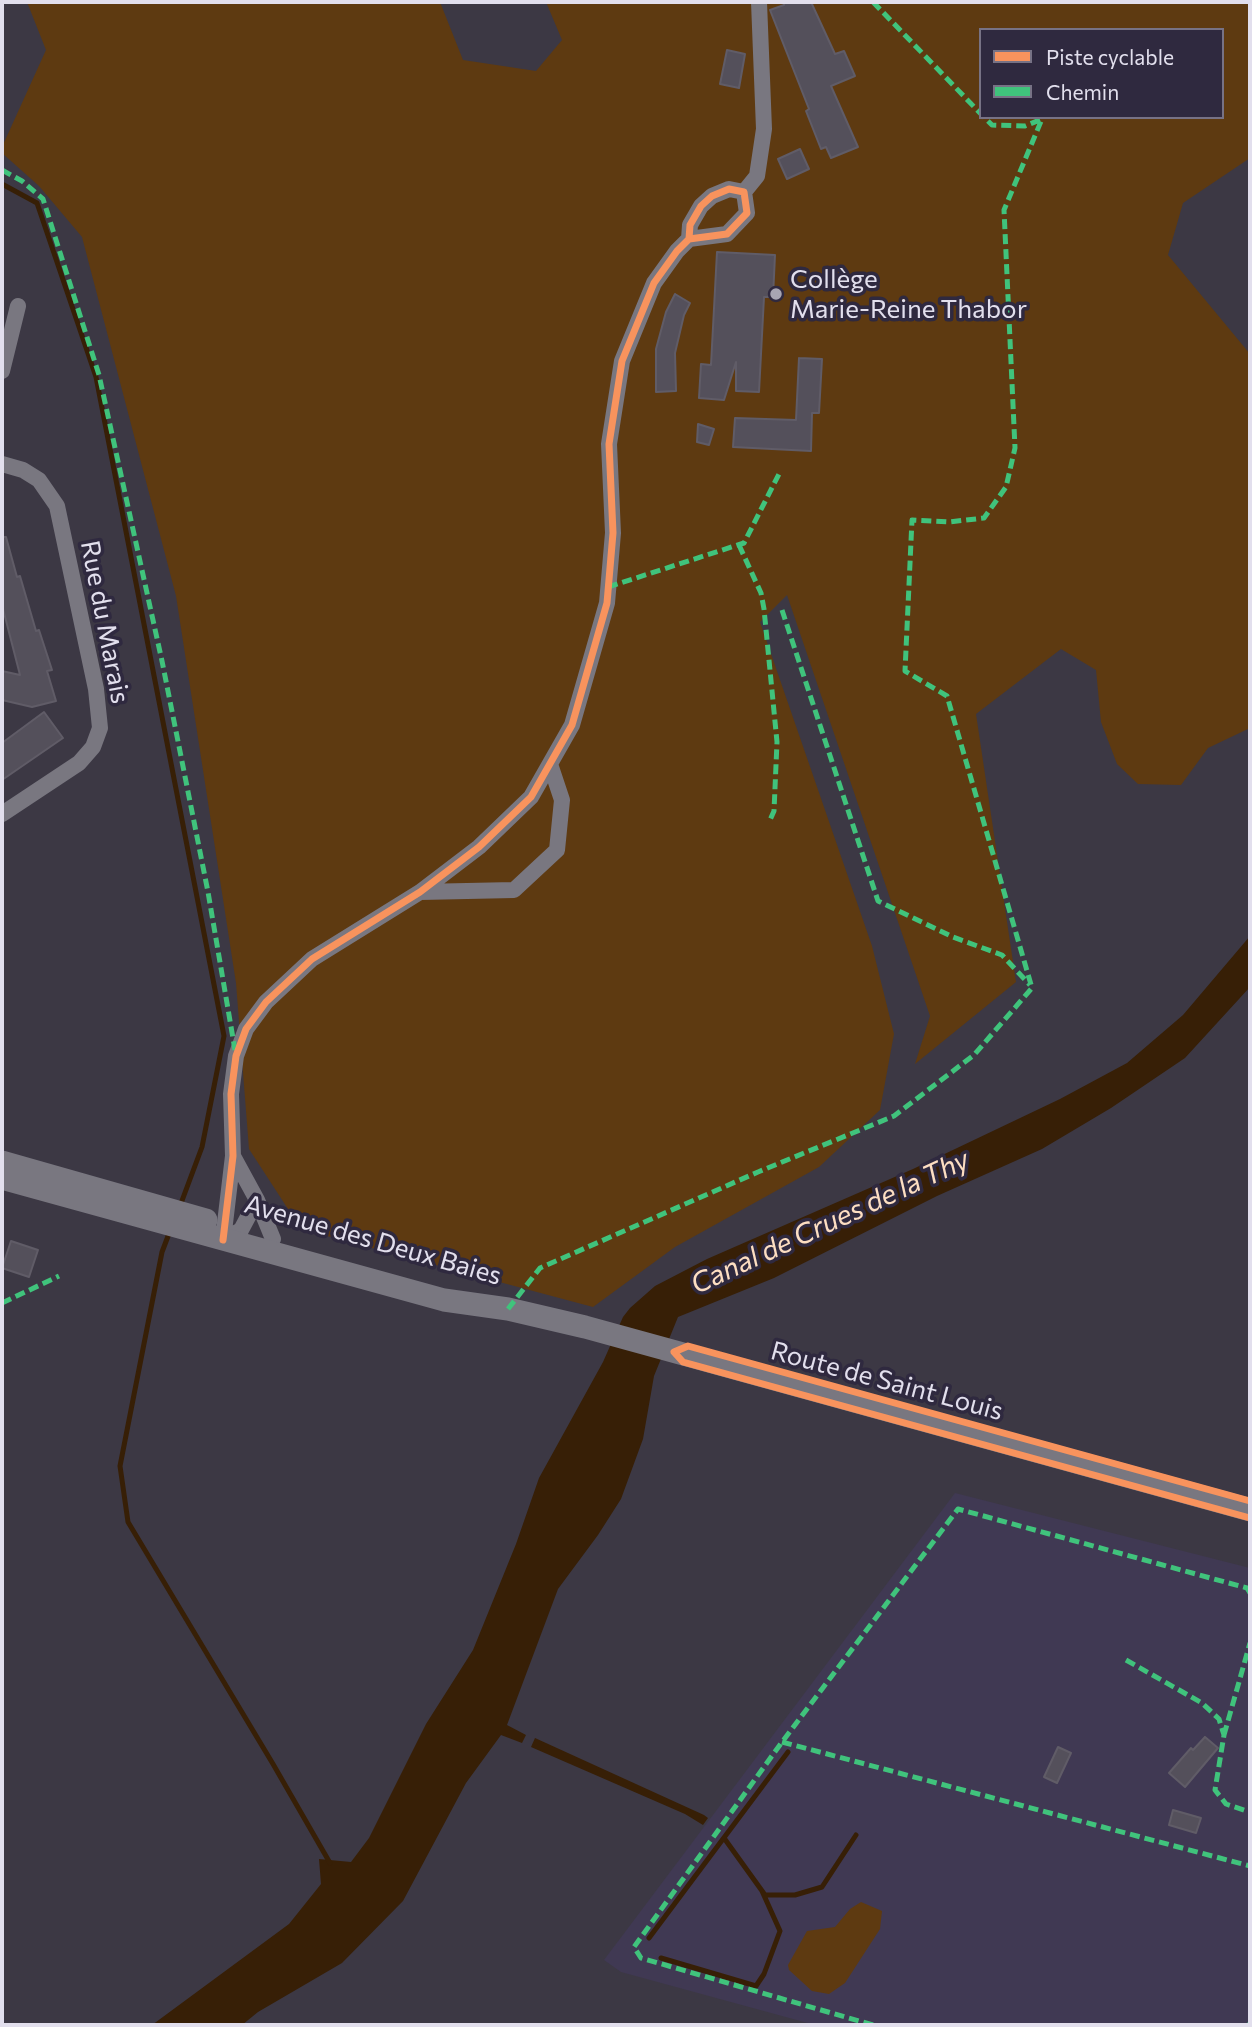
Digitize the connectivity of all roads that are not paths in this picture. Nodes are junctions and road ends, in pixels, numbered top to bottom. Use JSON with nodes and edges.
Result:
{"nodes":[{"id":1,"x":759,"y":2,"type":"edge"},
{"id":2,"x":744,"y":192,"type":"junction"},
{"id":3,"x":690,"y":239,"type":"junction"},
{"id":4,"x":18,"y":306,"type":"dead end"},
{"id":5,"x":2,"y":371,"type":"edge"},
{"id":6,"x":2,"y":464,"type":"edge"},
{"id":7,"x":550,"y":764,"type":"junction"},
{"id":8,"x":2,"y":814,"type":"edge"},
{"id":9,"x":420,"y":892,"type":"junction"},
{"id":10,"x":233,"y":1156,"type":"junction"},
{"id":11,"x":2,"y":1162,"type":"edge"},
{"id":12,"x":2,"y":1178,"type":"edge"},
{"id":13,"x":257,"y":1200,"type":"junction"},
{"id":14,"x":157,"y":1214,"type":"junction"},
{"id":15,"x":217,"y":1230,"type":"junction"},
{"id":16,"x":273,"y":1238,"type":"junction"},
{"id":17,"x":508,"y":1309,"type":"junction"},
{"id":18,"x":1250,"y":1510,"type":"edge"}],
"edges":[{"from":1,"to":2,"type":"street"},
{"from":2,"to":3,"type":"street"},
{"from":2,"to":3,"type":"street"},
{"from":3,"to":7,"type":"street"},
{"from":4,"to":5,"type":"street"},
{"from":6,"to":8,"type":"street","name":"Rue du Marais"},
{"from":7,"to":9,"type":"street"},
{"from":7,"to":9,"type":"street"},
{"from":9,"to":10,"type":"street"},
{"from":10,"to":13,"type":"street"},
{"from":10,"to":15,"type":"street"},
{"from":11,"to":14,"type":"main road","name":"Avenue des Deux Baies"},
{"from":12,"to":14,"type":"main road","name":"Avenue des Deux Baies"},
{"from":13,"to":15,"type":"street"},
{"from":13,"to":16,"type":"street"},
{"from":14,"to":15,"type":"main road","name":"Avenue des Deux Baies"},
{"from":15,"to":16,"type":"main road","name":"Avenue des Deux Baies"},
{"from":15,"to":17,"type":"main road","name":"Avenue des Deux Baies"},
{"from":16,"to":17,"type":"main road","name":"Avenue des Deux Baies"},
{"from":17,"to":18,"type":"main road","name":"Route de Saint Louis"}]}
